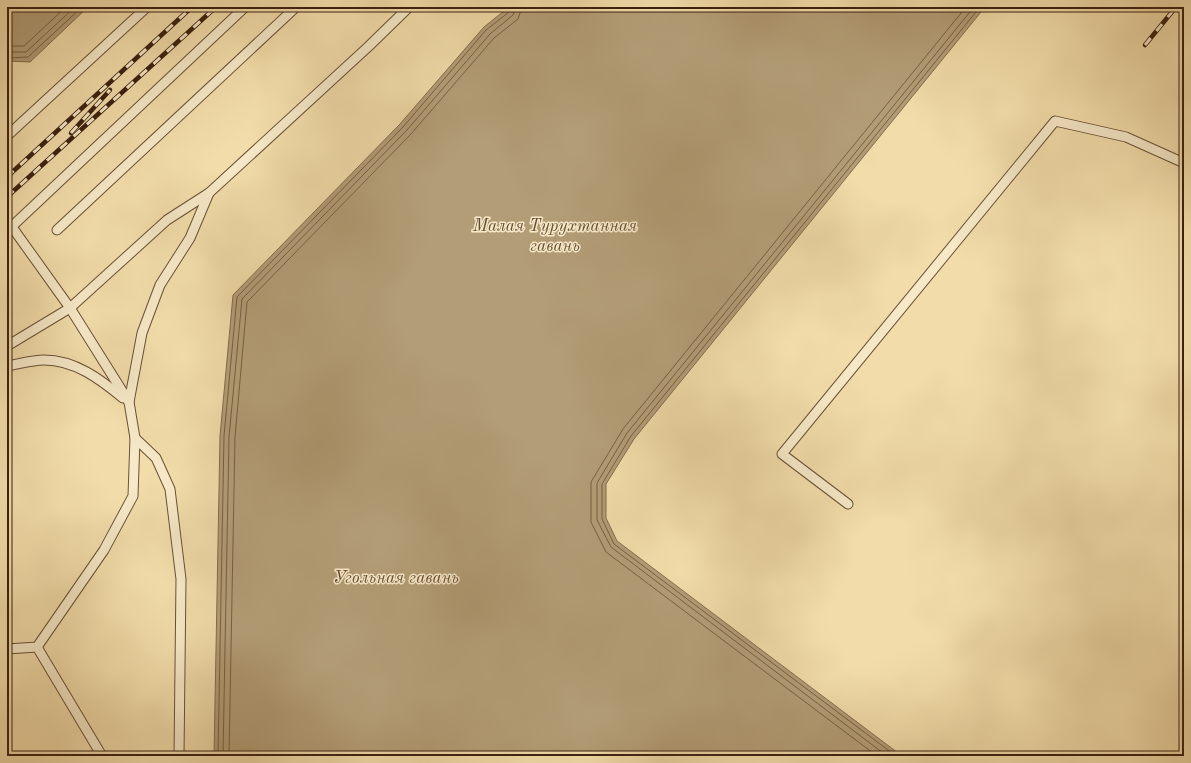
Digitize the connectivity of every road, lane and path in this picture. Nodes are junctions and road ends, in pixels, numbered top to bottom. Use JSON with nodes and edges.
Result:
{"nodes":[{"id":1,"x":147,"y":7,"type":"edge"},
{"id":2,"x":245,"y":7,"type":"edge"},
{"id":3,"x":296,"y":7,"type":"edge"},
{"id":4,"x":408,"y":7,"type":"edge"},
{"id":5,"x":7,"y":136,"type":"edge"},
{"id":6,"x":1184,"y":163,"type":"edge"},
{"id":7,"x":209,"y":193,"type":"junction"},
{"id":8,"x":9,"y":229,"type":"edge"},
{"id":9,"x":57,"y":230,"type":"dead end"},
{"id":10,"x":70,"y":308,"type":"junction"},
{"id":11,"x":7,"y":346,"type":"edge"},
{"id":12,"x":7,"y":366,"type":"edge"},
{"id":13,"x":129,"y":402,"type":"junction"},
{"id":14,"x":135,"y":438,"type":"junction"},
{"id":15,"x":848,"y":504,"type":"dead end"},
{"id":16,"x":38,"y":647,"type":"junction"},
{"id":17,"x":7,"y":649,"type":"edge"},
{"id":18,"x":102,"y":756,"type":"edge"},
{"id":19,"x":179,"y":756,"type":"edge"}],
"edges":[{"from":1,"to":5,"type":"lane"},
{"from":2,"to":8,"type":"lane"},
{"from":3,"to":9,"type":"lane"},
{"from":4,"to":7,"type":"lane"},
{"from":6,"to":15,"type":"lane"},
{"from":7,"to":10,"type":"lane"},
{"from":7,"to":13,"type":"lane"},
{"from":8,"to":10,"type":"lane"},
{"from":10,"to":11,"type":"lane"},
{"from":10,"to":13,"type":"lane"},
{"from":12,"to":13,"type":"lane"},
{"from":13,"to":14,"type":"lane"},
{"from":14,"to":16,"type":"lane"},
{"from":14,"to":19,"type":"lane"},
{"from":16,"to":17,"type":"lane"},
{"from":16,"to":18,"type":"lane"}]}
